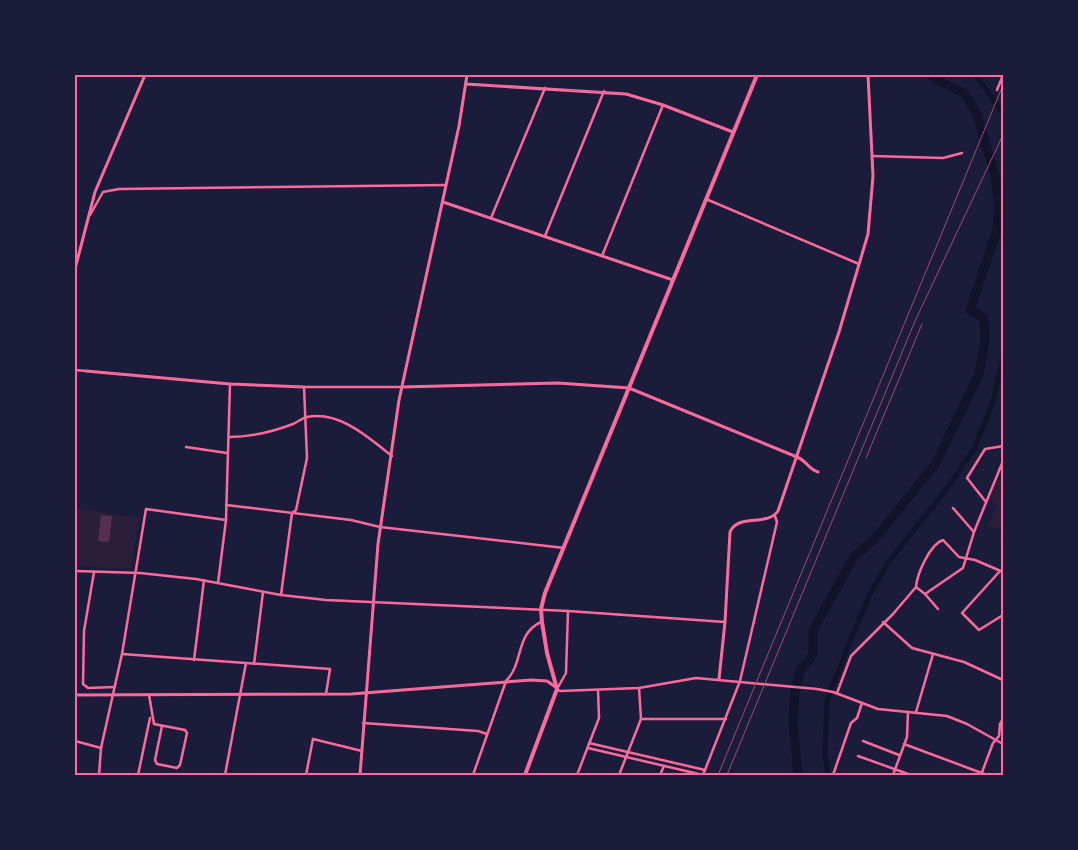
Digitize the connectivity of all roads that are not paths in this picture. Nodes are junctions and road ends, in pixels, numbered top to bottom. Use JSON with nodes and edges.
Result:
{"nodes":[{"id":1,"x":145,"y":75,"type":"edge"},
{"id":2,"x":467,"y":75,"type":"edge"},
{"id":3,"x":757,"y":75,"type":"edge"},
{"id":4,"x":868,"y":75,"type":"edge"},
{"id":5,"x":1003,"y":75,"type":"edge"},
{"id":6,"x":466,"y":84,"type":"junction"},
{"id":7,"x":545,"y":88,"type":"junction"},
{"id":8,"x":997,"y":90,"type":"dead end"},
{"id":9,"x":604,"y":91,"type":"junction"},
{"id":10,"x":663,"y":105,"type":"junction"},
{"id":11,"x":733,"y":132,"type":"junction"},
{"id":12,"x":962,"y":153,"type":"dead end"},
{"id":13,"x":872,"y":156,"type":"junction"},
{"id":14,"x":446,"y":185,"type":"junction"},
{"id":15,"x":706,"y":199,"type":"junction"},
{"id":16,"x":443,"y":202,"type":"junction"},
{"id":17,"x":491,"y":218,"type":"junction"},
{"id":18,"x":86,"y":220,"type":"junction"},
{"id":19,"x":545,"y":236,"type":"junction"},
{"id":20,"x":602,"y":256,"type":"junction"},
{"id":21,"x":860,"y":264,"type":"junction"},
{"id":22,"x":75,"y":269,"type":"edge"},
{"id":23,"x":673,"y":280,"type":"junction"},
{"id":24,"x":75,"y":370,"type":"edge"},
{"id":25,"x":86,"y":371,"type":"joint"},
{"id":26,"x":230,"y":384,"type":"junction"},
{"id":27,"x":304,"y":387,"type":"junction"},
{"id":28,"x":402,"y":387,"type":"junction"},
{"id":29,"x":629,"y":388,"type":"junction"},
{"id":30,"x":306,"y":417,"type":"junction"},
{"id":31,"x":229,"y":437,"type":"junction"},
{"id":32,"x":1003,"y":446,"type":"edge"},
{"id":33,"x":186,"y":447,"type":"dead end"},
{"id":34,"x":227,"y":453,"type":"junction"},
{"id":35,"x":392,"y":456,"type":"junction"},
{"id":36,"x":797,"y":457,"type":"junction"},
{"id":37,"x":1003,"y":463,"type":"edge"},
{"id":38,"x":818,"y":472,"type":"dead end"},
{"id":39,"x":986,"y":502,"type":"junction"},
{"id":40,"x":226,"y":506,"type":"junction"},
{"id":41,"x":953,"y":508,"type":"dead end"},
{"id":42,"x":292,"y":512,"type":"junction"},
{"id":43,"x":775,"y":516,"type":"junction"},
{"id":44,"x":226,"y":520,"type":"junction"},
{"id":45,"x":380,"y":528,"type":"junction"},
{"id":46,"x":974,"y":532,"type":"junction"},
{"id":47,"x":564,"y":549,"type":"junction"},
{"id":48,"x":964,"y":558,"type":"junction"},
{"id":49,"x":75,"y":571,"type":"edge"},
{"id":50,"x":94,"y":572,"type":"junction"},
{"id":51,"x":1002,"y":572,"type":"edge"},
{"id":52,"x":134,"y":573,"type":"junction"},
{"id":53,"x":204,"y":580,"type":"junction"},
{"id":54,"x":218,"y":583,"type":"junction"},
{"id":55,"x":916,"y":587,"type":"junction"},
{"id":56,"x":263,"y":592,"type":"junction"},
{"id":57,"x":925,"y":594,"type":"junction"},
{"id":58,"x":280,"y":595,"type":"junction"},
{"id":59,"x":373,"y":603,"type":"junction"},
{"id":60,"x":938,"y":609,"type":"dead end"},
{"id":61,"x":541,"y":610,"type":"junction"},
{"id":62,"x":568,"y":611,"type":"junction"},
{"id":63,"x":1003,"y":615,"type":"edge"},
{"id":64,"x":542,"y":622,"type":"junction"},
{"id":65,"x":725,"y":622,"type":"junction"},
{"id":66,"x":883,"y":622,"type":"junction"},
{"id":67,"x":122,"y":654,"type":"junction"},
{"id":68,"x":933,"y":654,"type":"junction"},
{"id":69,"x":194,"y":660,"type":"junction"},
{"id":70,"x":246,"y":663,"type":"junction"},
{"id":71,"x":254,"y":664,"type":"junction"},
{"id":72,"x":719,"y":679,"type":"junction"},
{"id":73,"x":1003,"y":680,"type":"edge"},
{"id":74,"x":506,"y":681,"type":"junction"},
{"id":75,"x":740,"y":681,"type":"junction"},
{"id":76,"x":114,"y":687,"type":"junction"},
{"id":77,"x":639,"y":688,"type":"junction"},
{"id":78,"x":557,"y":689,"type":"junction"},
{"id":79,"x":598,"y":690,"type":"junction"},
{"id":80,"x":365,"y":693,"type":"junction"},
{"id":81,"x":837,"y":693,"type":"junction"},
{"id":82,"x":326,"y":694,"type":"junction"},
{"id":83,"x":75,"y":695,"type":"edge"},
{"id":84,"x":148,"y":695,"type":"junction"},
{"id":85,"x":239,"y":695,"type":"junction"},
{"id":86,"x":113,"y":696,"type":"junction"},
{"id":87,"x":862,"y":703,"type":"junction"},
{"id":88,"x":908,"y":712,"type":"junction"},
{"id":89,"x":916,"y":712,"type":"junction"},
{"id":90,"x":151,"y":717,"type":"junction"},
{"id":91,"x":641,"y":719,"type":"junction"},
{"id":92,"x":726,"y":719,"type":"junction"},
{"id":93,"x":1003,"y":719,"type":"edge"},
{"id":94,"x":363,"y":723,"type":"junction"},
{"id":95,"x":162,"y":726,"type":"junction"},
{"id":96,"x":487,"y":734,"type":"junction"},
{"id":97,"x":995,"y":740,"type":"junction"},
{"id":98,"x":75,"y":741,"type":"edge"},
{"id":99,"x":863,"y":741,"type":"dead end"},
{"id":100,"x":589,"y":743,"type":"junction"},
{"id":101,"x":904,"y":744,"type":"junction"},
{"id":102,"x":1003,"y":744,"type":"edge"},
{"id":103,"x":101,"y":748,"type":"junction"},
{"id":104,"x":588,"y":748,"type":"junction"},
{"id":105,"x":362,"y":752,"type":"junction"},
{"id":106,"x":628,"y":752,"type":"junction"},
{"id":107,"x":900,"y":755,"type":"junction"},
{"id":108,"x":858,"y":756,"type":"dead end"},
{"id":109,"x":626,"y":757,"type":"junction"},
{"id":110,"x":664,"y":766,"type":"junction"},
{"id":111,"x":895,"y":769,"type":"junction"},
{"id":112,"x":705,"y":770,"type":"junction"},
{"id":113,"x":981,"y":774,"type":"edge"},
{"id":114,"x":100,"y":775,"type":"edge"},
{"id":115,"x":138,"y":775,"type":"edge"},
{"id":116,"x":225,"y":775,"type":"edge"},
{"id":117,"x":306,"y":775,"type":"edge"},
{"id":118,"x":360,"y":775,"type":"edge"},
{"id":119,"x":472,"y":775,"type":"edge"},
{"id":120,"x":525,"y":775,"type":"edge"},
{"id":121,"x":577,"y":775,"type":"edge"},
{"id":122,"x":619,"y":775,"type":"edge"},
{"id":123,"x":660,"y":775,"type":"edge"},
{"id":124,"x":703,"y":775,"type":"edge"},
{"id":125,"x":834,"y":775,"type":"edge"},
{"id":126,"x":893,"y":775,"type":"edge"},
{"id":127,"x":911,"y":775,"type":"edge"},
{"id":128,"x":986,"y":775,"type":"edge"}],
"edges":[{"from":1,"to":18,"type":"street"},
{"from":2,"to":6,"type":"street"},
{"from":3,"to":11,"type":"highway"},
{"from":4,"to":13,"type":"street"},
{"from":5,"to":8,"type":"street"},
{"from":6,"to":7,"type":"street"},
{"from":6,"to":14,"type":"street"},
{"from":7,"to":9,"type":"street"},
{"from":7,"to":17,"type":"street"},
{"from":9,"to":10,"type":"street"},
{"from":9,"to":19,"type":"street"},
{"from":10,"to":11,"type":"street"},
{"from":10,"to":20,"type":"street"},
{"from":11,"to":15,"type":"highway"},
{"from":12,"to":13,"type":"street"},
{"from":13,"to":21,"type":"street"},
{"from":14,"to":16,"type":"street"},
{"from":14,"to":18,"type":"street"},
{"from":15,"to":21,"type":"street"},
{"from":15,"to":23,"type":"highway"},
{"from":16,"to":17,"type":"street"},
{"from":16,"to":28,"type":"street"},
{"from":17,"to":19,"type":"street"},
{"from":18,"to":22,"type":"street"},
{"from":19,"to":20,"type":"street"},
{"from":20,"to":23,"type":"street"},
{"from":21,"to":36,"type":"street"},
{"from":23,"to":29,"type":"highway"},
{"from":24,"to":25,"type":"street"},
{"from":25,"to":26,"type":"street"},
{"from":26,"to":27,"type":"street"},
{"from":26,"to":31,"type":"street"},
{"from":27,"to":28,"type":"street"},
{"from":27,"to":30,"type":"street"},
{"from":28,"to":29,"type":"street"},
{"from":28,"to":35,"type":"street"},
{"from":29,"to":36,"type":"street"},
{"from":29,"to":47,"type":"highway"},
{"from":30,"to":31,"type":"street"},
{"from":30,"to":35,"type":"street"},
{"from":30,"to":42,"type":"street"},
{"from":31,"to":34,"type":"street"},
{"from":32,"to":39,"type":"street"},
{"from":33,"to":34,"type":"street"},
{"from":34,"to":40,"type":"street"},
{"from":35,"to":45,"type":"street"},
{"from":36,"to":38,"type":"street"},
{"from":36,"to":43,"type":"street"},
{"from":37,"to":39,"type":"street"},
{"from":39,"to":46,"type":"street"},
{"from":40,"to":42,"type":"street"},
{"from":40,"to":44,"type":"street"},
{"from":41,"to":46,"type":"street"},
{"from":42,"to":45,"type":"street"},
{"from":42,"to":58,"type":"street"},
{"from":43,"to":65,"type":"street"},
{"from":43,"to":75,"type":"street"},
{"from":44,"to":52,"type":"street"},
{"from":44,"to":54,"type":"street"},
{"from":45,"to":47,"type":"street"},
{"from":45,"to":59,"type":"street"},
{"from":46,"to":48,"type":"street"},
{"from":47,"to":61,"type":"highway"},
{"from":48,"to":51,"type":"street"},
{"from":48,"to":55,"type":"street"},
{"from":48,"to":57,"type":"street"},
{"from":49,"to":50,"type":"street"},
{"from":50,"to":52,"type":"street"},
{"from":50,"to":76,"type":"street"},
{"from":51,"to":63,"type":"street"},
{"from":52,"to":53,"type":"street"},
{"from":52,"to":67,"type":"street"},
{"from":53,"to":54,"type":"street"},
{"from":53,"to":69,"type":"street"},
{"from":54,"to":56,"type":"street"},
{"from":55,"to":57,"type":"street"},
{"from":55,"to":66,"type":"street"},
{"from":56,"to":58,"type":"street"},
{"from":56,"to":71,"type":"street"},
{"from":57,"to":60,"type":"street"},
{"from":58,"to":59,"type":"street"},
{"from":59,"to":61,"type":"street"},
{"from":59,"to":80,"type":"street"},
{"from":61,"to":62,"type":"street"},
{"from":61,"to":64,"type":"highway"},
{"from":62,"to":65,"type":"street"},
{"from":62,"to":78,"type":"street"},
{"from":64,"to":74,"type":"street"},
{"from":64,"to":78,"type":"highway"},
{"from":65,"to":72,"type":"street"},
{"from":66,"to":68,"type":"street"},
{"from":66,"to":81,"type":"street"},
{"from":67,"to":69,"type":"street"},
{"from":67,"to":76,"type":"street"},
{"from":68,"to":73,"type":"street"},
{"from":68,"to":89,"type":"street"},
{"from":69,"to":70,"type":"street"},
{"from":70,"to":71,"type":"street"},
{"from":70,"to":85,"type":"street"},
{"from":71,"to":82,"type":"street"},
{"from":72,"to":75,"type":"street"},
{"from":72,"to":77,"type":"street"},
{"from":74,"to":78,"type":"street"},
{"from":74,"to":80,"type":"street"},
{"from":74,"to":96,"type":"street"},
{"from":75,"to":81,"type":"street"},
{"from":75,"to":92,"type":"street"},
{"from":76,"to":86,"type":"street"},
{"from":77,"to":79,"type":"street"},
{"from":77,"to":91,"type":"street"},
{"from":78,"to":79,"type":"street"},
{"from":78,"to":120,"type":"highway"},
{"from":79,"to":100,"type":"street"},
{"from":80,"to":82,"type":"street"},
{"from":80,"to":94,"type":"street"},
{"from":81,"to":87,"type":"street"},
{"from":82,"to":85,"type":"street"},
{"from":83,"to":86,"type":"street"},
{"from":84,"to":85,"type":"street"},
{"from":84,"to":86,"type":"street"},
{"from":84,"to":90,"type":"street"},
{"from":85,"to":116,"type":"street"},
{"from":86,"to":103,"type":"street"},
{"from":87,"to":88,"type":"street"},
{"from":87,"to":125,"type":"street"},
{"from":88,"to":89,"type":"street"},
{"from":88,"to":101,"type":"street"},
{"from":89,"to":97,"type":"street"},
{"from":90,"to":95,"type":"street"},
{"from":90,"to":115,"type":"street"},
{"from":91,"to":92,"type":"street"},
{"from":91,"to":106,"type":"street"},
{"from":92,"to":112,"type":"street"},
{"from":93,"to":97,"type":"street"},
{"from":94,"to":96,"type":"street"},
{"from":94,"to":105,"type":"street"},
{"from":95,"to":95,"type":"street"},
{"from":96,"to":119,"type":"street"},
{"from":97,"to":102,"type":"street"},
{"from":97,"to":113,"type":"street"},
{"from":98,"to":103,"type":"street"},
{"from":99,"to":107,"type":"street"},
{"from":100,"to":104,"type":"street"},
{"from":100,"to":106,"type":"street"},
{"from":101,"to":107,"type":"street"},
{"from":101,"to":113,"type":"street"},
{"from":103,"to":114,"type":"street"},
{"from":104,"to":109,"type":"street"},
{"from":104,"to":121,"type":"street"},
{"from":105,"to":117,"type":"street"},
{"from":105,"to":118,"type":"street"},
{"from":106,"to":109,"type":"street"},
{"from":106,"to":112,"type":"street"},
{"from":107,"to":111,"type":"street"},
{"from":108,"to":111,"type":"street"},
{"from":109,"to":110,"type":"street"},
{"from":109,"to":122,"type":"street"},
{"from":110,"to":123,"type":"street"},
{"from":110,"to":124,"type":"street"},
{"from":111,"to":126,"type":"street"},
{"from":111,"to":127,"type":"street"},
{"from":112,"to":124,"type":"street"},
{"from":113,"to":128,"type":"street"}]}
